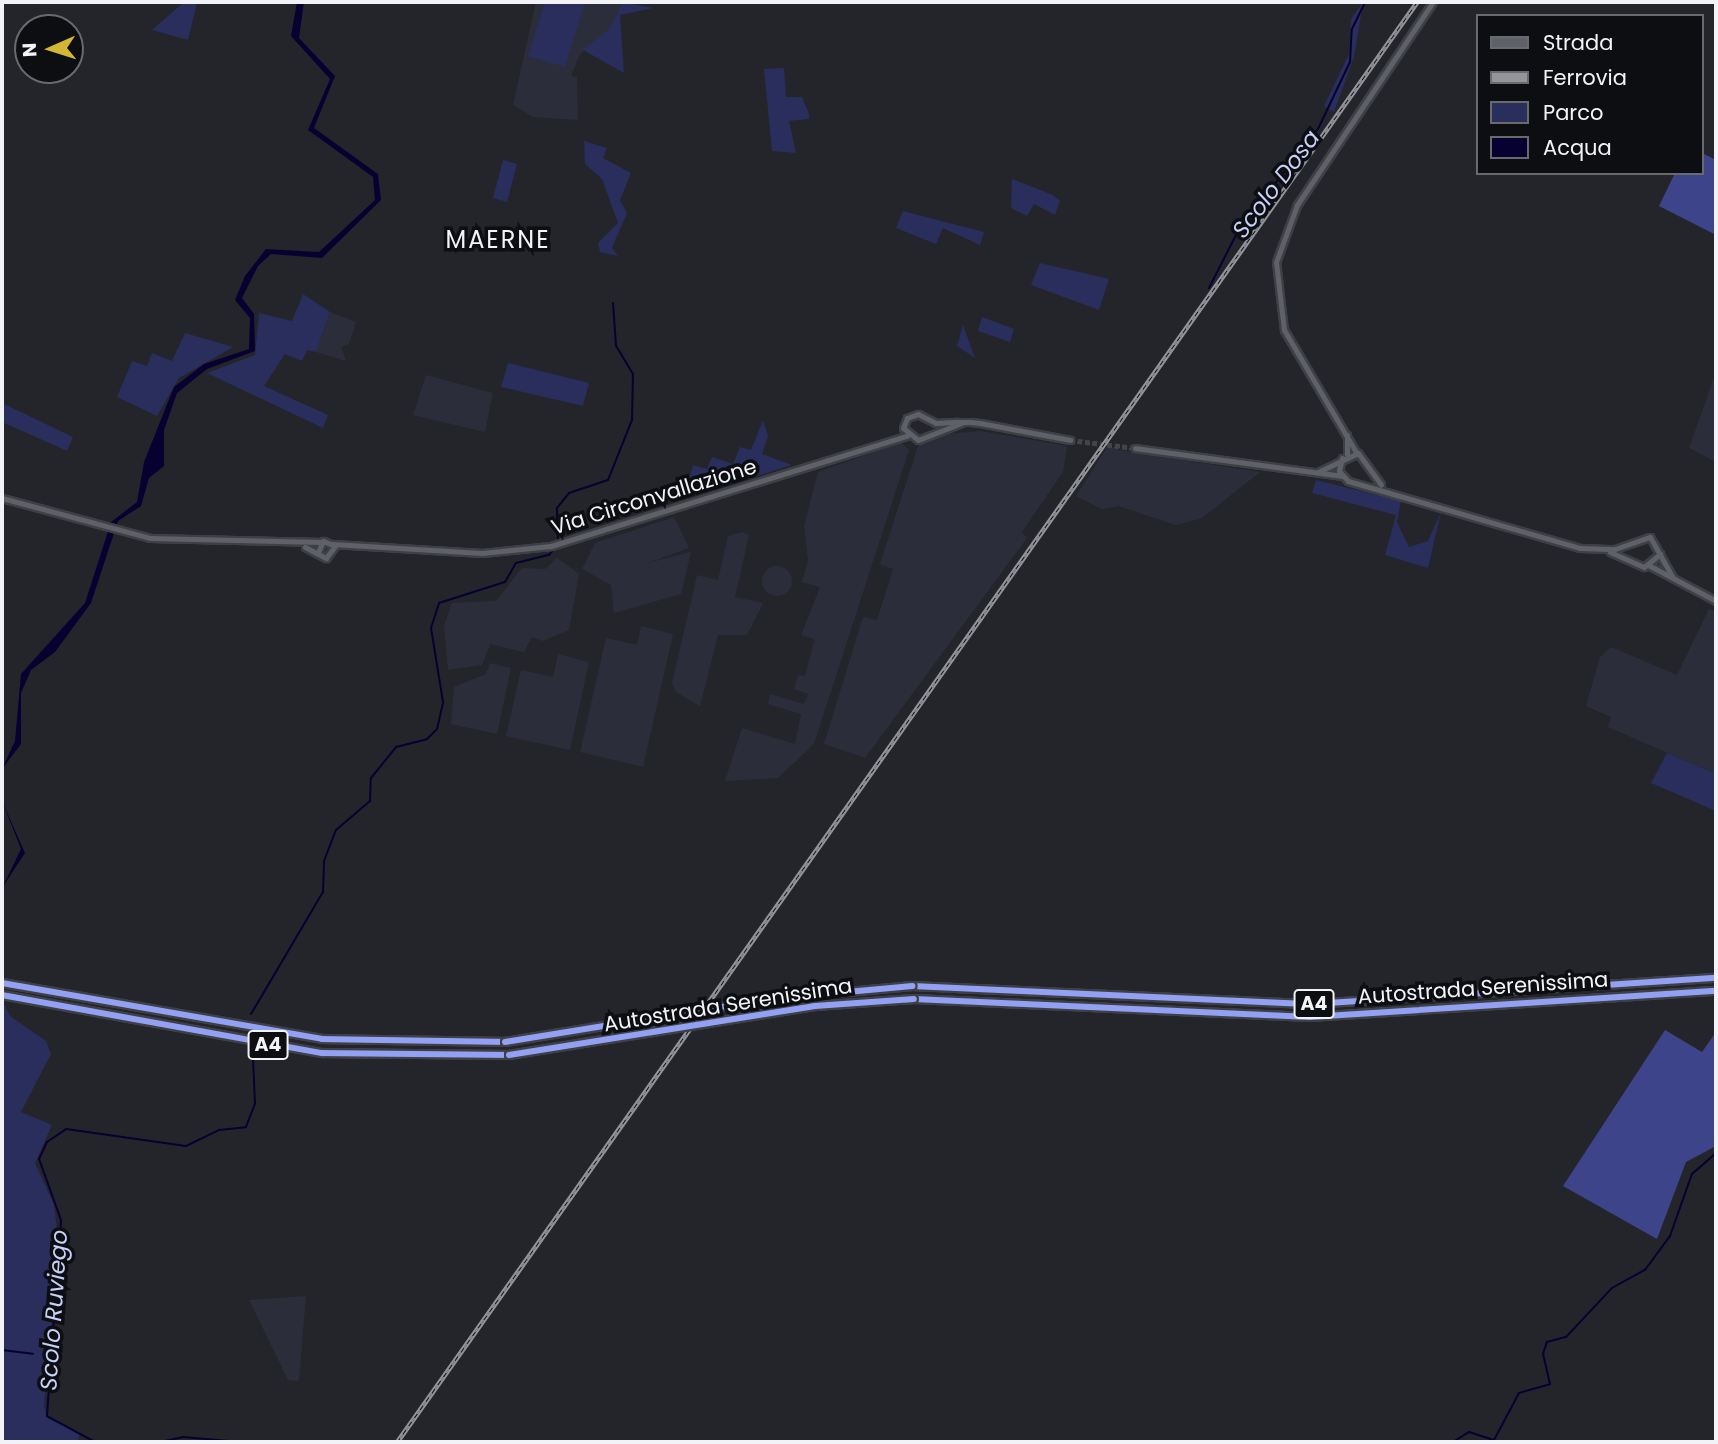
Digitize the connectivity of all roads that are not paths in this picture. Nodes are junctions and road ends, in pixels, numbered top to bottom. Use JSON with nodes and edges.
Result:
{"nodes":[{"id":1,"x":1433,"y":2,"type":"edge"},
{"id":2,"x":928,"y":421,"type":"junction"},
{"id":3,"x":964,"y":422,"type":"junction"},
{"id":4,"x":904,"y":425,"type":"junction"},
{"id":5,"x":926,"y":435,"type":"junction"},
{"id":6,"x":1347,"y":435,"type":"junction"},
{"id":7,"x":907,"y":436,"type":"junction"},
{"id":8,"x":1070,"y":440,"type":"tunnel mouth"},
{"id":9,"x":875,"y":443,"type":"junction"},
{"id":10,"x":1135,"y":448,"type":"tunnel mouth"},
{"id":11,"x":1356,"y":452,"type":"junction"},
{"id":12,"x":1345,"y":456,"type":"junction"},
{"id":13,"x":1369,"y":469,"type":"junction"},
{"id":14,"x":1314,"y":473,"type":"junction"},
{"id":15,"x":1342,"y":476,"type":"junction"},
{"id":16,"x":1356,"y":482,"type":"junction"},
{"id":17,"x":1392,"y":492,"type":"junction"},
{"id":18,"x":2,"y":498,"type":"edge"},
{"id":19,"x":321,"y":542,"type":"junction"},
{"id":20,"x":1631,"y":543,"type":"junction"},
{"id":21,"x":333,"y":544,"type":"junction"},
{"id":22,"x":302,"y":546,"type":"junction"},
{"id":23,"x":354,"y":548,"type":"junction"},
{"id":24,"x":1604,"y":550,"type":"junction"},
{"id":25,"x":318,"y":552,"type":"junction"},
{"id":26,"x":1660,"y":553,"type":"junction"},
{"id":27,"x":333,"y":556,"type":"junction"},
{"id":28,"x":1631,"y":560,"type":"junction"},
{"id":29,"x":1650,"y":566,"type":"junction"},
{"id":30,"x":1673,"y":578,"type":"junction"},
{"id":31,"x":1716,"y":601,"type":"edge"},
{"id":32,"x":1716,"y":978,"type":"edge"},
{"id":33,"x":2,"y":983,"type":"edge"},
{"id":34,"x":1716,"y":991,"type":"edge"},
{"id":35,"x":2,"y":995,"type":"edge"}],
"edges":[{"from":1,"to":6,"type":"main road"},
{"from":2,"to":3,"type":"main road"},
{"from":2,"to":4,"type":"main road"},
{"from":2,"to":5,"type":"main road"},
{"from":3,"to":5,"type":"main road"},
{"from":3,"to":8,"type":"main road"},
{"from":4,"to":7,"type":"main road"},
{"from":4,"to":9,"type":"main road","name":"Via Circonvallazione"},
{"from":5,"to":7,"type":"main road","name":"Via Circonvallazione"},
{"from":6,"to":11,"type":"main road"},
{"from":6,"to":12,"type":"main road"},
{"from":7,"to":9,"type":"main road","name":"Via Circonvallazione"},
{"from":9,"to":23,"type":"main road","name":"Via Circonvallazione"},
{"from":10,"to":14,"type":"main road"},
{"from":11,"to":12,"type":"main road"},
{"from":11,"to":13,"type":"main road"},
{"from":12,"to":14,"type":"main road"},
{"from":12,"to":15,"type":"main road"},
{"from":13,"to":16,"type":"main road"},
{"from":13,"to":17,"type":"main road"},
{"from":14,"to":15,"type":"main road"},
{"from":15,"to":16,"type":"main road"},
{"from":16,"to":17,"type":"main road"},
{"from":17,"to":24,"type":"main road"},
{"from":18,"to":22,"type":"main road"},
{"from":19,"to":21,"type":"main road","name":"Via Circonvallazione"},
{"from":19,"to":22,"type":"main road"},
{"from":19,"to":25,"type":"main road"},
{"from":20,"to":24,"type":"main road"},
{"from":20,"to":26,"type":"main road"},
{"from":20,"to":28,"type":"main road"},
{"from":21,"to":23,"type":"main road","name":"Via Circonvallazione"},
{"from":21,"to":27,"type":"main road"},
{"from":22,"to":25,"type":"main road"},
{"from":23,"to":27,"type":"main road","name":"Via Circonvallazione"},
{"from":24,"to":28,"type":"main road"},
{"from":25,"to":27,"type":"main road"},
{"from":26,"to":29,"type":"main road"},
{"from":26,"to":30,"type":"main road"},
{"from":28,"to":29,"type":"main road"},
{"from":29,"to":30,"type":"main road"},
{"from":30,"to":31,"type":"main road"},
{"from":32,"to":33,"type":"highway","name":"Autostrada Serenissima","number":"A4","bridge":true},
{"from":34,"to":35,"type":"highway","name":"Autostrada Serenissima","number":"A4","bridge":true}]}
